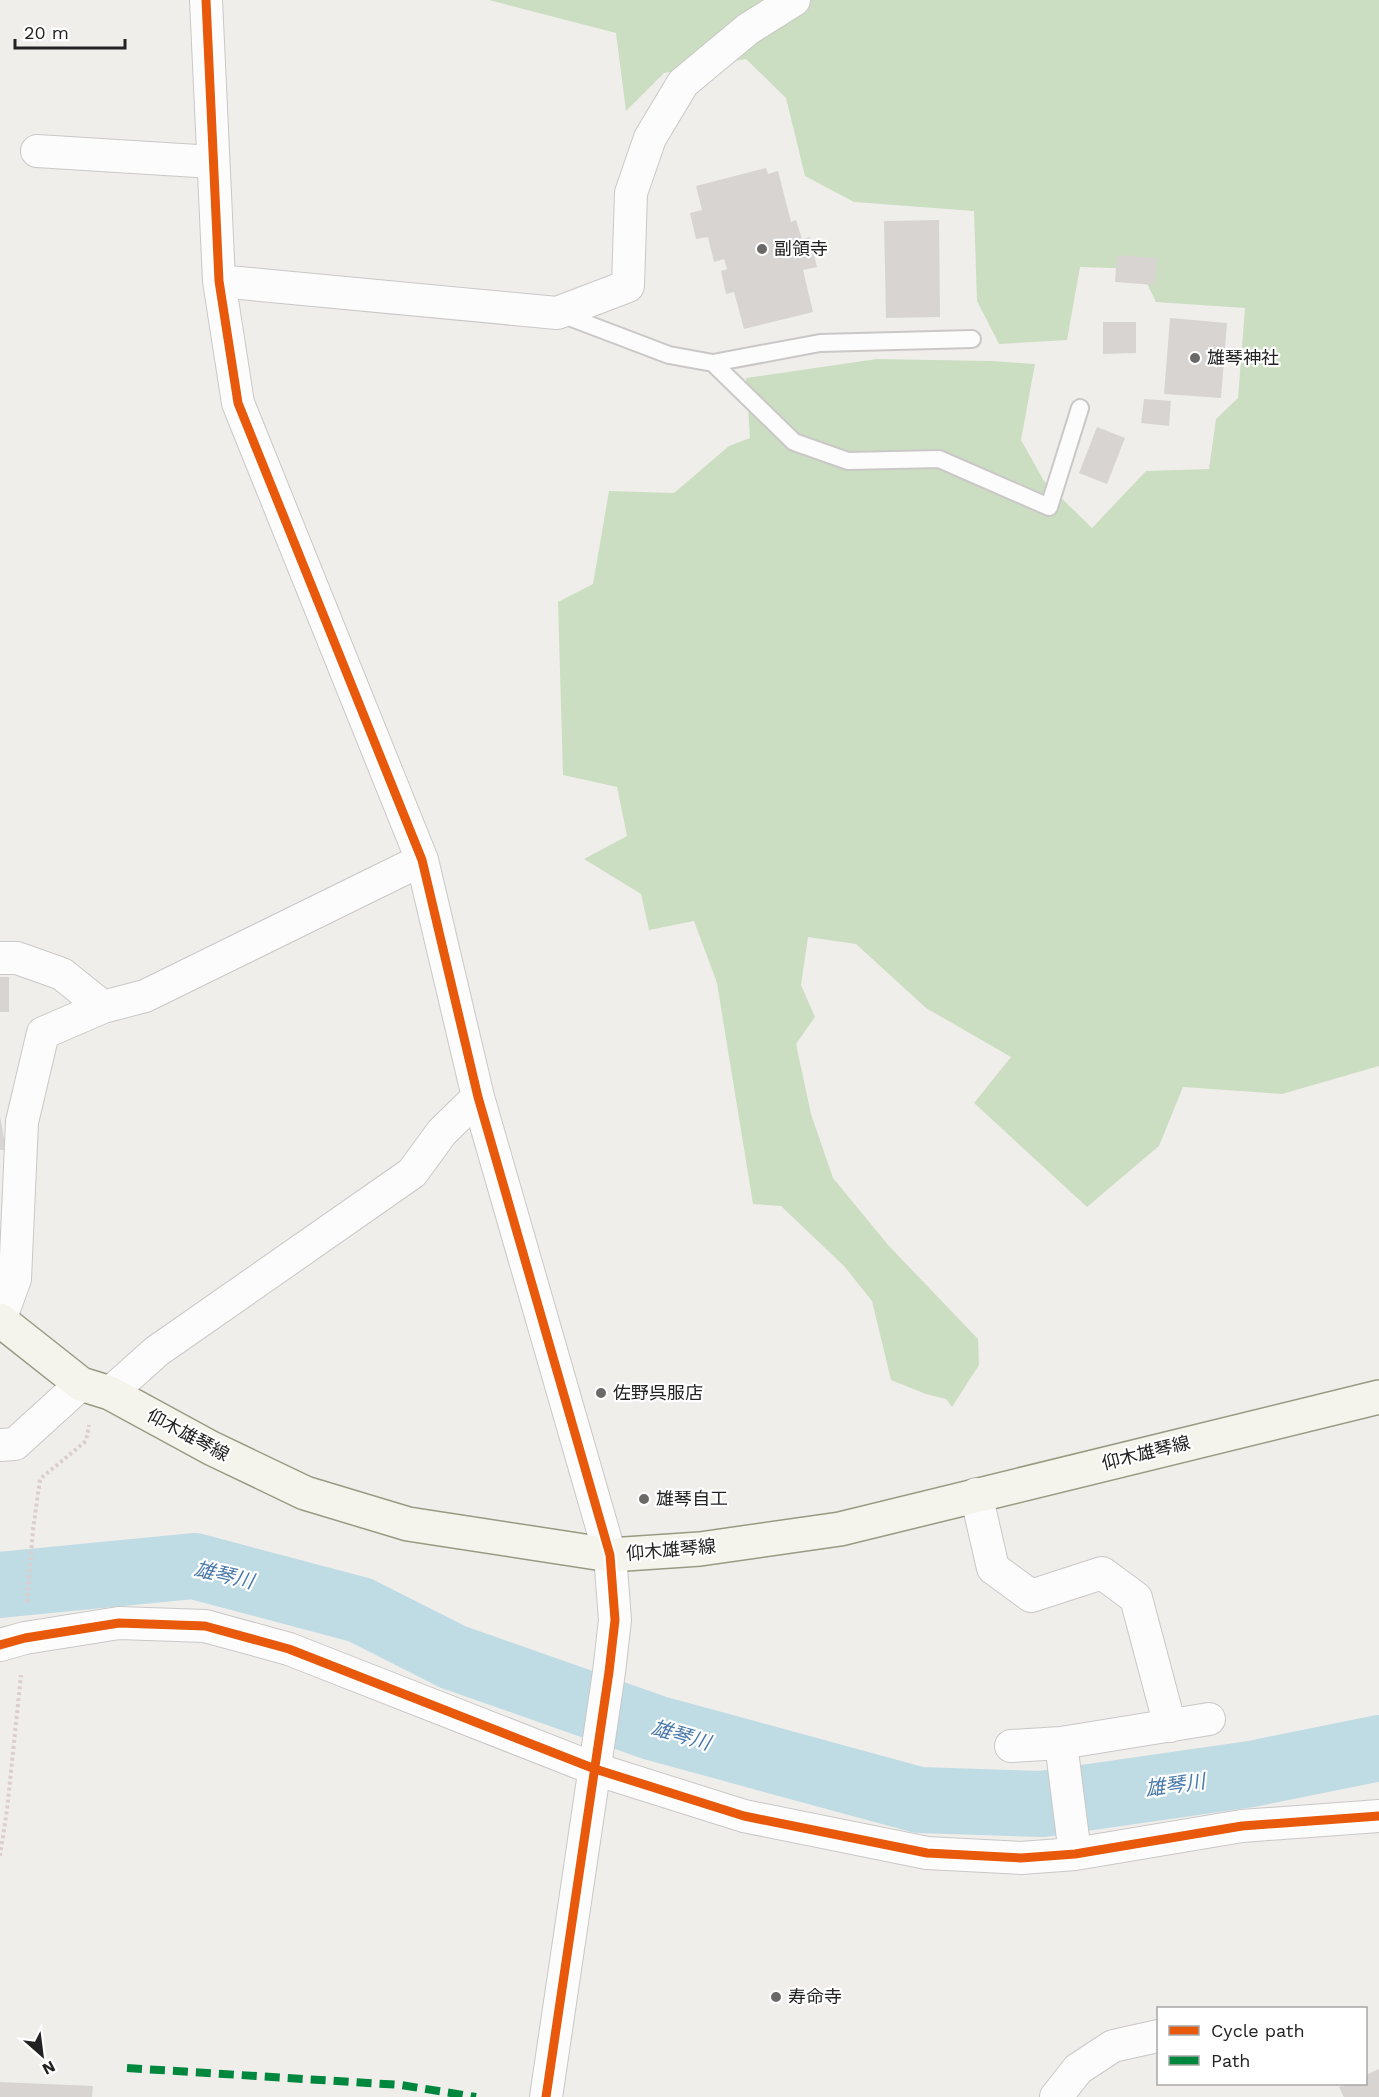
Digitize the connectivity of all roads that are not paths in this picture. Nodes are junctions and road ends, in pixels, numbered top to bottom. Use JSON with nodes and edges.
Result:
{"nodes":[{"id":1,"x":206,"y":0,"type":"edge"},
{"id":2,"x":794,"y":0,"type":"edge"},
{"id":3,"x":37,"y":151,"type":"dead end"},
{"id":4,"x":213,"y":162,"type":"junction"},
{"id":5,"x":219,"y":281,"type":"junction"},
{"id":6,"x":557,"y":313,"type":"junction"},
{"id":7,"x":972,"y":339,"type":"dead end"},
{"id":8,"x":713,"y":363,"type":"junction"},
{"id":9,"x":1080,"y":408,"type":"dead end"},
{"id":10,"x":422,"y":860,"type":"junction"},
{"id":11,"x":0,"y":958,"type":"edge"},
{"id":12,"x":103,"y":1007,"type":"junction"},
{"id":13,"x":478,"y":1097,"type":"junction"},
{"id":14,"x":0,"y":1320,"type":"edge"},
{"id":15,"x":96,"y":1388,"type":"junction"},
{"id":16,"x":1379,"y":1397,"type":"edge"},
{"id":17,"x":0,"y":1444,"type":"edge"},
{"id":18,"x":976,"y":1494,"type":"junction"},
{"id":19,"x":610,"y":1555,"type":"junction"},
{"id":20,"x":17,"y":1636,"type":"edge"},
{"id":21,"x":1209,"y":1719,"type":"dead end"},
{"id":22,"x":1170,"y":1726,"type":"junction"},
{"id":23,"x":1011,"y":1746,"type":"dead end"},
{"id":24,"x":1062,"y":1753,"type":"junction"},
{"id":25,"x":596,"y":1762,"type":"junction"},
{"id":26,"x":1379,"y":1816,"type":"edge"},
{"id":27,"x":1074,"y":1850,"type":"junction"},
{"id":28,"x":1157,"y":2036,"type":"edge"},
{"id":29,"x":546,"y":2097,"type":"edge"},
{"id":30,"x":1056,"y":2097,"type":"edge"}],
"edges":[{"from":1,"to":4,"type":"street"},
{"from":2,"to":6,"type":"street"},
{"from":3,"to":4,"type":"street"},
{"from":4,"to":5,"type":"street"},
{"from":5,"to":6,"type":"street"},
{"from":5,"to":10,"type":"street"},
{"from":6,"to":8,"type":"lane"},
{"from":7,"to":8,"type":"lane"},
{"from":8,"to":9,"type":"lane"},
{"from":10,"to":12,"type":"street"},
{"from":10,"to":13,"type":"street"},
{"from":11,"to":12,"type":"street"},
{"from":12,"to":14,"type":"street"},
{"from":13,"to":15,"type":"street"},
{"from":13,"to":19,"type":"street"},
{"from":14,"to":15,"type":"main road","name":"仰木雄琴線"},
{"from":15,"to":17,"type":"street"},
{"from":15,"to":19,"type":"main road","name":"仰木雄琴線"},
{"from":16,"to":18,"type":"main road","name":"仰木雄琴線"},
{"from":18,"to":19,"type":"main road","name":"仰木雄琴線"},
{"from":18,"to":22,"type":"street"},
{"from":19,"to":25,"type":"street"},
{"from":20,"to":25,"type":"street"},
{"from":21,"to":22,"type":"street"},
{"from":22,"to":24,"type":"street"},
{"from":23,"to":24,"type":"street"},
{"from":24,"to":27,"type":"street"},
{"from":25,"to":27,"type":"street"},
{"from":25,"to":29,"type":"street"},
{"from":26,"to":27,"type":"street"},
{"from":28,"to":30,"type":"street"}]}
